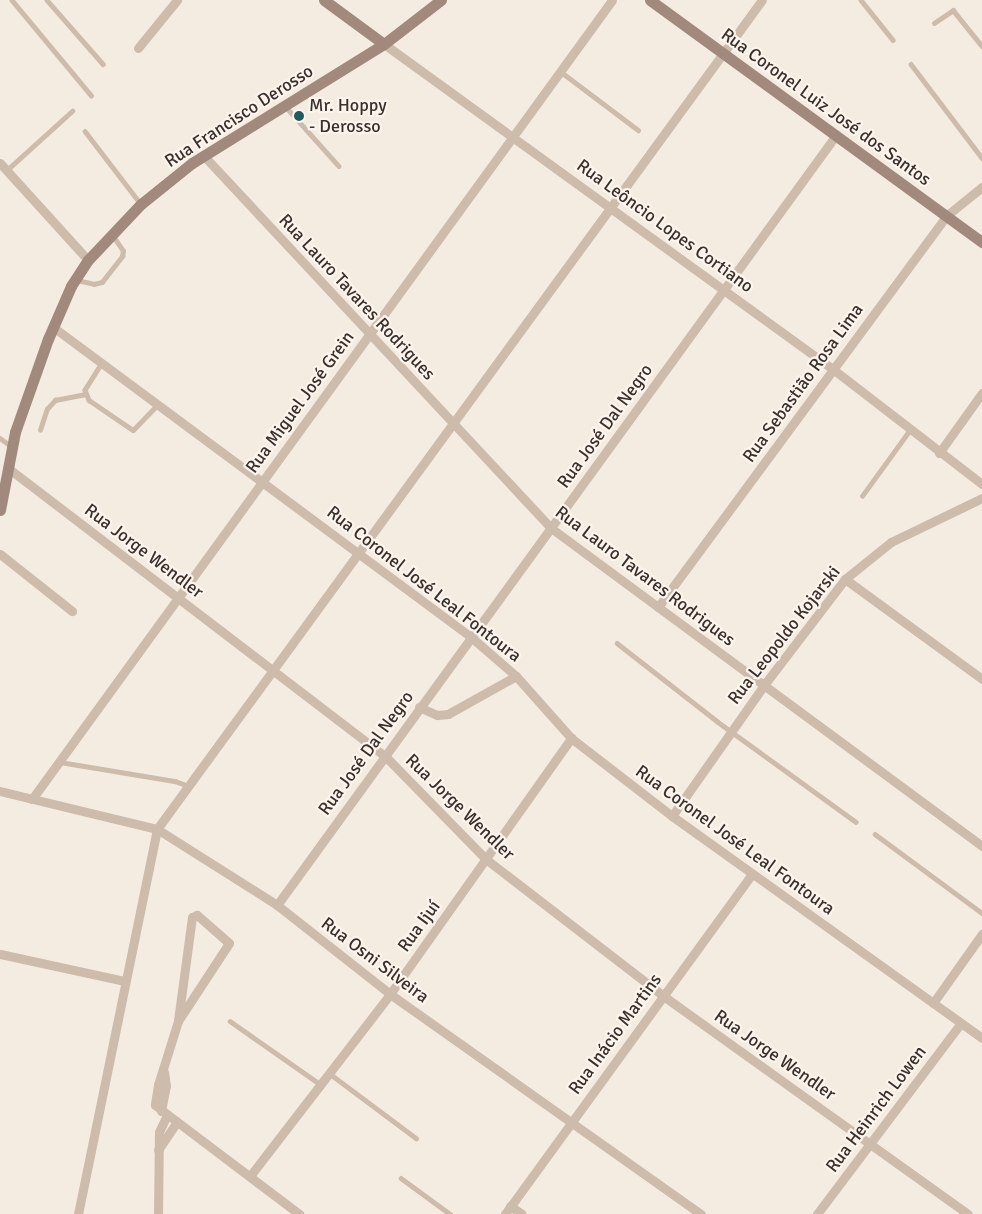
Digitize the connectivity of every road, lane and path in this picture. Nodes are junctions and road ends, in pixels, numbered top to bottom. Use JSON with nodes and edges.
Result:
{"nodes":[{"id":1,"x":12,"y":0,"type":"edge"},
{"id":2,"x":47,"y":0,"type":"edge"},
{"id":3,"x":177,"y":0,"type":"edge"},
{"id":4,"x":324,"y":0,"type":"edge"},
{"id":5,"x":441,"y":0,"type":"edge"},
{"id":6,"x":612,"y":0,"type":"edge"},
{"id":7,"x":650,"y":0,"type":"edge"},
{"id":8,"x":762,"y":0,"type":"edge"},
{"id":9,"x":861,"y":0,"type":"edge"},
{"id":10,"x":934,"y":23,"type":"dead end"},
{"id":11,"x":893,"y":40,"type":"dead end"},
{"id":12,"x":384,"y":44,"type":"junction"},
{"id":13,"x":982,"y":46,"type":"edge"},
{"id":14,"x":138,"y":48,"type":"dead end"},
{"id":15,"x":724,"y":54,"type":"junction"},
{"id":16,"x":103,"y":64,"type":"dead end"},
{"id":17,"x":911,"y":64,"type":"dead end"},
{"id":18,"x":560,"y":71,"type":"junction"},
{"id":19,"x":91,"y":95,"type":"dead end"},
{"id":20,"x":285,"y":106,"type":"junction"},
{"id":21,"x":72,"y":111,"type":"dead end"},
{"id":22,"x":638,"y":130,"type":"dead end"},
{"id":23,"x":85,"y":131,"type":"dead end"},
{"id":24,"x":836,"y":135,"type":"junction"},
{"id":25,"x":512,"y":137,"type":"junction"},
{"id":26,"x":204,"y":156,"type":"junction"},
{"id":27,"x":982,"y":158,"type":"edge"},
{"id":28,"x":0,"y":163,"type":"edge"},
{"id":29,"x":339,"y":166,"type":"dead end"},
{"id":30,"x":3,"y":174,"type":"edge"},
{"id":31,"x":982,"y":187,"type":"edge"},
{"id":32,"x":141,"y":204,"type":"junction"},
{"id":33,"x":611,"y":208,"type":"junction"},
{"id":34,"x":946,"y":216,"type":"junction"},
{"id":35,"x":112,"y":235,"type":"junction"},
{"id":36,"x":982,"y":242,"type":"edge"},
{"id":37,"x":88,"y":260,"type":"junction"},
{"id":38,"x":75,"y":279,"type":"junction"},
{"id":39,"x":724,"y":290,"type":"junction"},
{"id":40,"x":54,"y":327,"type":"junction"},
{"id":41,"x":370,"y":334,"type":"junction"},
{"id":42,"x":102,"y":363,"type":"junction"},
{"id":43,"x":834,"y":370,"type":"junction"},
{"id":44,"x":982,"y":393,"type":"edge"},
{"id":45,"x":85,"y":394,"type":"junction"},
{"id":46,"x":158,"y":404,"type":"junction"},
{"id":47,"x":453,"y":424,"type":"junction"},
{"id":48,"x":40,"y":430,"type":"dead end"},
{"id":49,"x":909,"y":431,"type":"junction"},
{"id":50,"x":0,"y":438,"type":"edge"},
{"id":51,"x":12,"y":447,"type":"junction"},
{"id":52,"x":939,"y":453,"type":"junction"},
{"id":53,"x":8,"y":468,"type":"junction"},
{"id":54,"x":262,"y":482,"type":"junction"},
{"id":55,"x":982,"y":484,"type":"edge"},
{"id":56,"x":862,"y":496,"type":"dead end"},
{"id":57,"x":982,"y":498,"type":"edge"},
{"id":58,"x":0,"y":510,"type":"edge"},
{"id":59,"x":551,"y":528,"type":"junction"},
{"id":60,"x":361,"y":553,"type":"junction"},
{"id":61,"x":0,"y":554,"type":"edge"},
{"id":62,"x":845,"y":579,"type":"junction"},
{"id":63,"x":178,"y":597,"type":"junction"},
{"id":64,"x":658,"y":607,"type":"junction"},
{"id":65,"x":72,"y":611,"type":"dead end"},
{"id":66,"x":471,"y":638,"type":"junction"},
{"id":67,"x":617,"y":643,"type":"dead end"},
{"id":68,"x":273,"y":670,"type":"junction"},
{"id":69,"x":516,"y":676,"type":"junction"},
{"id":70,"x":981,"y":676,"type":"edge"},
{"id":71,"x":764,"y":685,"type":"junction"},
{"id":72,"x":419,"y":707,"type":"junction"},
{"id":73,"x":732,"y":731,"type":"junction"},
{"id":74,"x":571,"y":738,"type":"junction"},
{"id":75,"x":384,"y":755,"type":"junction"},
{"id":76,"x":58,"y":762,"type":"junction"},
{"id":77,"x":189,"y":786,"type":"junction"},
{"id":78,"x":0,"y":791,"type":"edge"},
{"id":79,"x":32,"y":799,"type":"junction"},
{"id":80,"x":672,"y":816,"type":"junction"},
{"id":81,"x":856,"y":822,"type":"dead end"},
{"id":82,"x":157,"y":829,"type":"junction"},
{"id":83,"x":875,"y":834,"type":"dead end"},
{"id":84,"x":982,"y":846,"type":"edge"},
{"id":85,"x":487,"y":860,"type":"junction"},
{"id":86,"x":752,"y":874,"type":"junction"},
{"id":87,"x":278,"y":905,"type":"junction"},
{"id":88,"x":982,"y":913,"type":"edge"},
{"id":89,"x":982,"y":934,"type":"edge"},
{"id":90,"x":0,"y":954,"type":"edge"},
{"id":91,"x":126,"y":981,"type":"junction"},
{"id":92,"x":390,"y":994,"type":"junction"},
{"id":93,"x":662,"y":995,"type":"junction"},
{"id":94,"x":933,"y":1003,"type":"junction"},
{"id":95,"x":178,"y":1021,"type":"junction"},
{"id":96,"x":230,"y":1021,"type":"dead end"},
{"id":97,"x":961,"y":1023,"type":"junction"},
{"id":98,"x":982,"y":1038,"type":"edge"},
{"id":99,"x":329,"y":1073,"type":"junction"},
{"id":100,"x":320,"y":1084,"type":"junction"},
{"id":101,"x":161,"y":1110,"type":"junction"},
{"id":102,"x":572,"y":1120,"type":"junction"},
{"id":103,"x":177,"y":1122,"type":"junction"},
{"id":104,"x":416,"y":1138,"type":"dead end"},
{"id":105,"x":870,"y":1142,"type":"junction"},
{"id":106,"x":158,"y":1150,"type":"junction"},
{"id":107,"x":250,"y":1176,"type":"junction"},
{"id":108,"x":401,"y":1178,"type":"dead end"},
{"id":109,"x":286,"y":1210,"type":"edge"},
{"id":110,"x":507,"y":1210,"type":"edge"},
{"id":111,"x":78,"y":1214,"type":"edge"},
{"id":112,"x":158,"y":1214,"type":"edge"},
{"id":113,"x":299,"y":1214,"type":"edge"},
{"id":114,"x":450,"y":1214,"type":"edge"},
{"id":115,"x":522,"y":1214,"type":"edge"},
{"id":116,"x":701,"y":1214,"type":"edge"},
{"id":117,"x":816,"y":1214,"type":"edge"},
{"id":118,"x":968,"y":1214,"type":"edge"}],
"edges":[{"from":1,"to":19,"type":"lane"},
{"from":2,"to":16,"type":"lane"},
{"from":3,"to":14,"type":"street"},
{"from":4,"to":12,"type":"main road","name":"Rua Leôncio Lopes Cortiano"},
{"from":5,"to":12,"type":"main road","name":"Rua Francisco Derosso"},
{"from":6,"to":18,"type":"street","name":"Rua Miguel José Grein"},
{"from":7,"to":15,"type":"main road","name":"Rua Coronel Luiz José dos Santos"},
{"from":8,"to":15,"type":"street"},
{"from":9,"to":11,"type":"lane"},
{"from":10,"to":13,"type":"lane"},
{"from":12,"to":20,"type":"main road","name":"Rua Francisco Derosso"},
{"from":12,"to":25,"type":"street","name":"Rua Leôncio Lopes Cortiano"},
{"from":15,"to":24,"type":"main road","name":"Rua Coronel Luiz José dos Santos"},
{"from":15,"to":33,"type":"street"},
{"from":17,"to":27,"type":"lane"},
{"from":18,"to":22,"type":"lane"},
{"from":18,"to":25,"type":"street","name":"Rua Miguel José Grein"},
{"from":20,"to":26,"type":"main road","name":"Rua Francisco Derosso"},
{"from":20,"to":29,"type":"lane"},
{"from":21,"to":30,"type":"lane"},
{"from":23,"to":32,"type":"lane"},
{"from":24,"to":34,"type":"main road","name":"Rua Coronel Luiz José dos Santos"},
{"from":24,"to":39,"type":"street","name":"Rua José Dal Negro"},
{"from":25,"to":33,"type":"street","name":"Rua Leôncio Lopes Cortiano"},
{"from":25,"to":41,"type":"street","name":"Rua Miguel José Grein"},
{"from":26,"to":32,"type":"main road","name":"Rua Francisco Derosso"},
{"from":26,"to":41,"type":"street","name":"Rua Lauro Tavares Rodrigues"},
{"from":28,"to":30,"type":"street"},
{"from":30,"to":37,"type":"street"},
{"from":31,"to":34,"type":"street","name":"Rua Sebastião Rosa Lima"},
{"from":32,"to":35,"type":"main road","name":"Rua Francisco Derosso"},
{"from":33,"to":39,"type":"street","name":"Rua Leôncio Lopes Cortiano"},
{"from":33,"to":47,"type":"street"},
{"from":34,"to":36,"type":"main road","name":"Rua Coronel Luiz José dos Santos"},
{"from":34,"to":43,"type":"street","name":"Rua Sebastião Rosa Lima"},
{"from":35,"to":37,"type":"main road","name":"Rua Francisco Derosso"},
{"from":35,"to":38,"type":"lane"},
{"from":37,"to":38,"type":"main road","name":"Rua Francisco Derosso"},
{"from":38,"to":40,"type":"main road","name":"Rua Francisco Derosso"},
{"from":39,"to":43,"type":"street","name":"Rua Leôncio Lopes Cortiano"},
{"from":39,"to":59,"type":"street","name":"Rua José Dal Negro"},
{"from":40,"to":42,"type":"street","name":"Rua Coronel José Leal Fontoura"},
{"from":40,"to":51,"type":"main road","name":"Rua Francisco Derosso"},
{"from":41,"to":47,"type":"street","name":"Rua Lauro Tavares Rodrigues"},
{"from":41,"to":54,"type":"street","name":"Rua Miguel José Grein"},
{"from":42,"to":45,"type":"lane"},
{"from":42,"to":46,"type":"street","name":"Rua Coronel José Leal Fontoura"},
{"from":43,"to":49,"type":"street","name":"Rua Leôncio Lopes Cortiano"},
{"from":43,"to":64,"type":"street","name":"Rua Sebastião Rosa Lima"},
{"from":44,"to":52,"type":"street"},
{"from":45,"to":46,"type":"lane"},
{"from":45,"to":48,"type":"lane"},
{"from":46,"to":54,"type":"street","name":"Rua Coronel José Leal Fontoura"},
{"from":47,"to":59,"type":"street","name":"Rua Lauro Tavares Rodrigues"},
{"from":47,"to":60,"type":"street"},
{"from":49,"to":52,"type":"street","name":"Rua Leôncio Lopes Cortiano"},
{"from":49,"to":56,"type":"lane"},
{"from":50,"to":51,"type":"lane"},
{"from":51,"to":53,"type":"main road","name":"Rua Francisco Derosso"},
{"from":52,"to":55,"type":"street","name":"Rua Leôncio Lopes Cortiano"},
{"from":53,"to":58,"type":"main road","name":"Rua Francisco Derosso"},
{"from":53,"to":63,"type":"street","name":"Rua Jorge Wendler"},
{"from":54,"to":60,"type":"street","name":"Rua Coronel José Leal Fontoura"},
{"from":54,"to":63,"type":"street","name":"Rua Miguel José Grein"},
{"from":57,"to":62,"type":"street","name":"Rua Leopoldo Kojarski"},
{"from":59,"to":64,"type":"street","name":"Rua Lauro Tavares Rodrigues"},
{"from":59,"to":66,"type":"street","name":"Rua José Dal Negro"},
{"from":60,"to":66,"type":"street","name":"Rua Coronel José Leal Fontoura"},
{"from":60,"to":68,"type":"street"},
{"from":61,"to":65,"type":"street"},
{"from":62,"to":70,"type":"street"},
{"from":62,"to":71,"type":"street","name":"Rua Leopoldo Kojarski"},
{"from":63,"to":68,"type":"street","name":"Rua Jorge Wendler"},
{"from":63,"to":76,"type":"street","name":"Rua Miguel José Grein"},
{"from":64,"to":71,"type":"street","name":"Rua Lauro Tavares Rodrigues"},
{"from":66,"to":69,"type":"street","name":"Rua Coronel José Leal Fontoura"},
{"from":66,"to":72,"type":"street","name":"Rua José Dal Negro"},
{"from":67,"to":73,"type":"lane"},
{"from":68,"to":75,"type":"street","name":"Rua Jorge Wendler"},
{"from":68,"to":77,"type":"street"},
{"from":69,"to":72,"type":"street"},
{"from":69,"to":74,"type":"street","name":"Rua Coronel José Leal Fontoura"},
{"from":71,"to":73,"type":"street","name":"Rua Leopoldo Kojarski"},
{"from":71,"to":84,"type":"street","name":"Rua Lauro Tavares Rodrigues"},
{"from":72,"to":75,"type":"street","name":"Rua José Dal Negro"},
{"from":73,"to":80,"type":"street","name":"Rua Leopoldo Kojarski"},
{"from":73,"to":81,"type":"lane"},
{"from":74,"to":80,"type":"street","name":"Rua Coronel José Leal Fontoura"},
{"from":74,"to":85,"type":"street","name":"Rua Ijuí"},
{"from":75,"to":85,"type":"street","name":"Rua Jorge Wendler"},
{"from":75,"to":87,"type":"street","name":"Rua José Dal Negro"},
{"from":76,"to":77,"type":"lane"},
{"from":76,"to":79,"type":"street","name":"Rua Miguel José Grein"},
{"from":77,"to":82,"type":"street"},
{"from":78,"to":79,"type":"street","name":"Rua Osni Silveira"},
{"from":79,"to":82,"type":"street","name":"Rua Osni Silveira"},
{"from":80,"to":86,"type":"street","name":"Rua Coronel José Leal Fontoura"},
{"from":82,"to":87,"type":"street","name":"Rua Osni Silveira"},
{"from":82,"to":91,"type":"street"},
{"from":83,"to":88,"type":"lane"},
{"from":85,"to":92,"type":"street","name":"Rua Ijuí"},
{"from":85,"to":93,"type":"street","name":"Rua Jorge Wendler"},
{"from":86,"to":93,"type":"street","name":"Rua Inácio Martins"},
{"from":86,"to":94,"type":"street","name":"Rua Coronel José Leal Fontoura"},
{"from":87,"to":92,"type":"street","name":"Rua Osni Silveira"},
{"from":89,"to":94,"type":"street"},
{"from":90,"to":91,"type":"street"},
{"from":91,"to":111,"type":"street"},
{"from":92,"to":99,"type":"street","name":"Rua Ijuí"},
{"from":92,"to":102,"type":"street","name":"Rua Osni Silveira"},
{"from":93,"to":102,"type":"street","name":"Rua Inácio Martins"},
{"from":93,"to":105,"type":"street","name":"Rua Jorge Wendler"},
{"from":94,"to":97,"type":"street","name":"Rua Coronel José Leal Fontoura"},
{"from":95,"to":95,"type":"street"},
{"from":95,"to":101,"type":"street"},
{"from":96,"to":100,"type":"lane"},
{"from":97,"to":98,"type":"street","name":"Rua Coronel José Leal Fontoura"},
{"from":97,"to":105,"type":"street","name":"Rua Heinrich Lowen"},
{"from":99,"to":100,"type":"street","name":"Rua Ijuí"},
{"from":99,"to":104,"type":"lane"},
{"from":100,"to":107,"type":"street","name":"Rua Ijuí"},
{"from":101,"to":103,"type":"street"},
{"from":101,"to":106,"type":"street"},
{"from":102,"to":110,"type":"street","name":"Rua Inácio Martins"},
{"from":102,"to":116,"type":"street","name":"Rua Osni Silveira"},
{"from":103,"to":106,"type":"street"},
{"from":103,"to":107,"type":"street"},
{"from":105,"to":117,"type":"street","name":"Rua Heinrich Lowen"},
{"from":105,"to":118,"type":"street","name":"Rua Jorge Wendler"},
{"from":106,"to":112,"type":"street"},
{"from":107,"to":109,"type":"street"},
{"from":108,"to":114,"type":"lane"},
{"from":109,"to":113,"type":"street"},
{"from":110,"to":115,"type":"street"}]}
